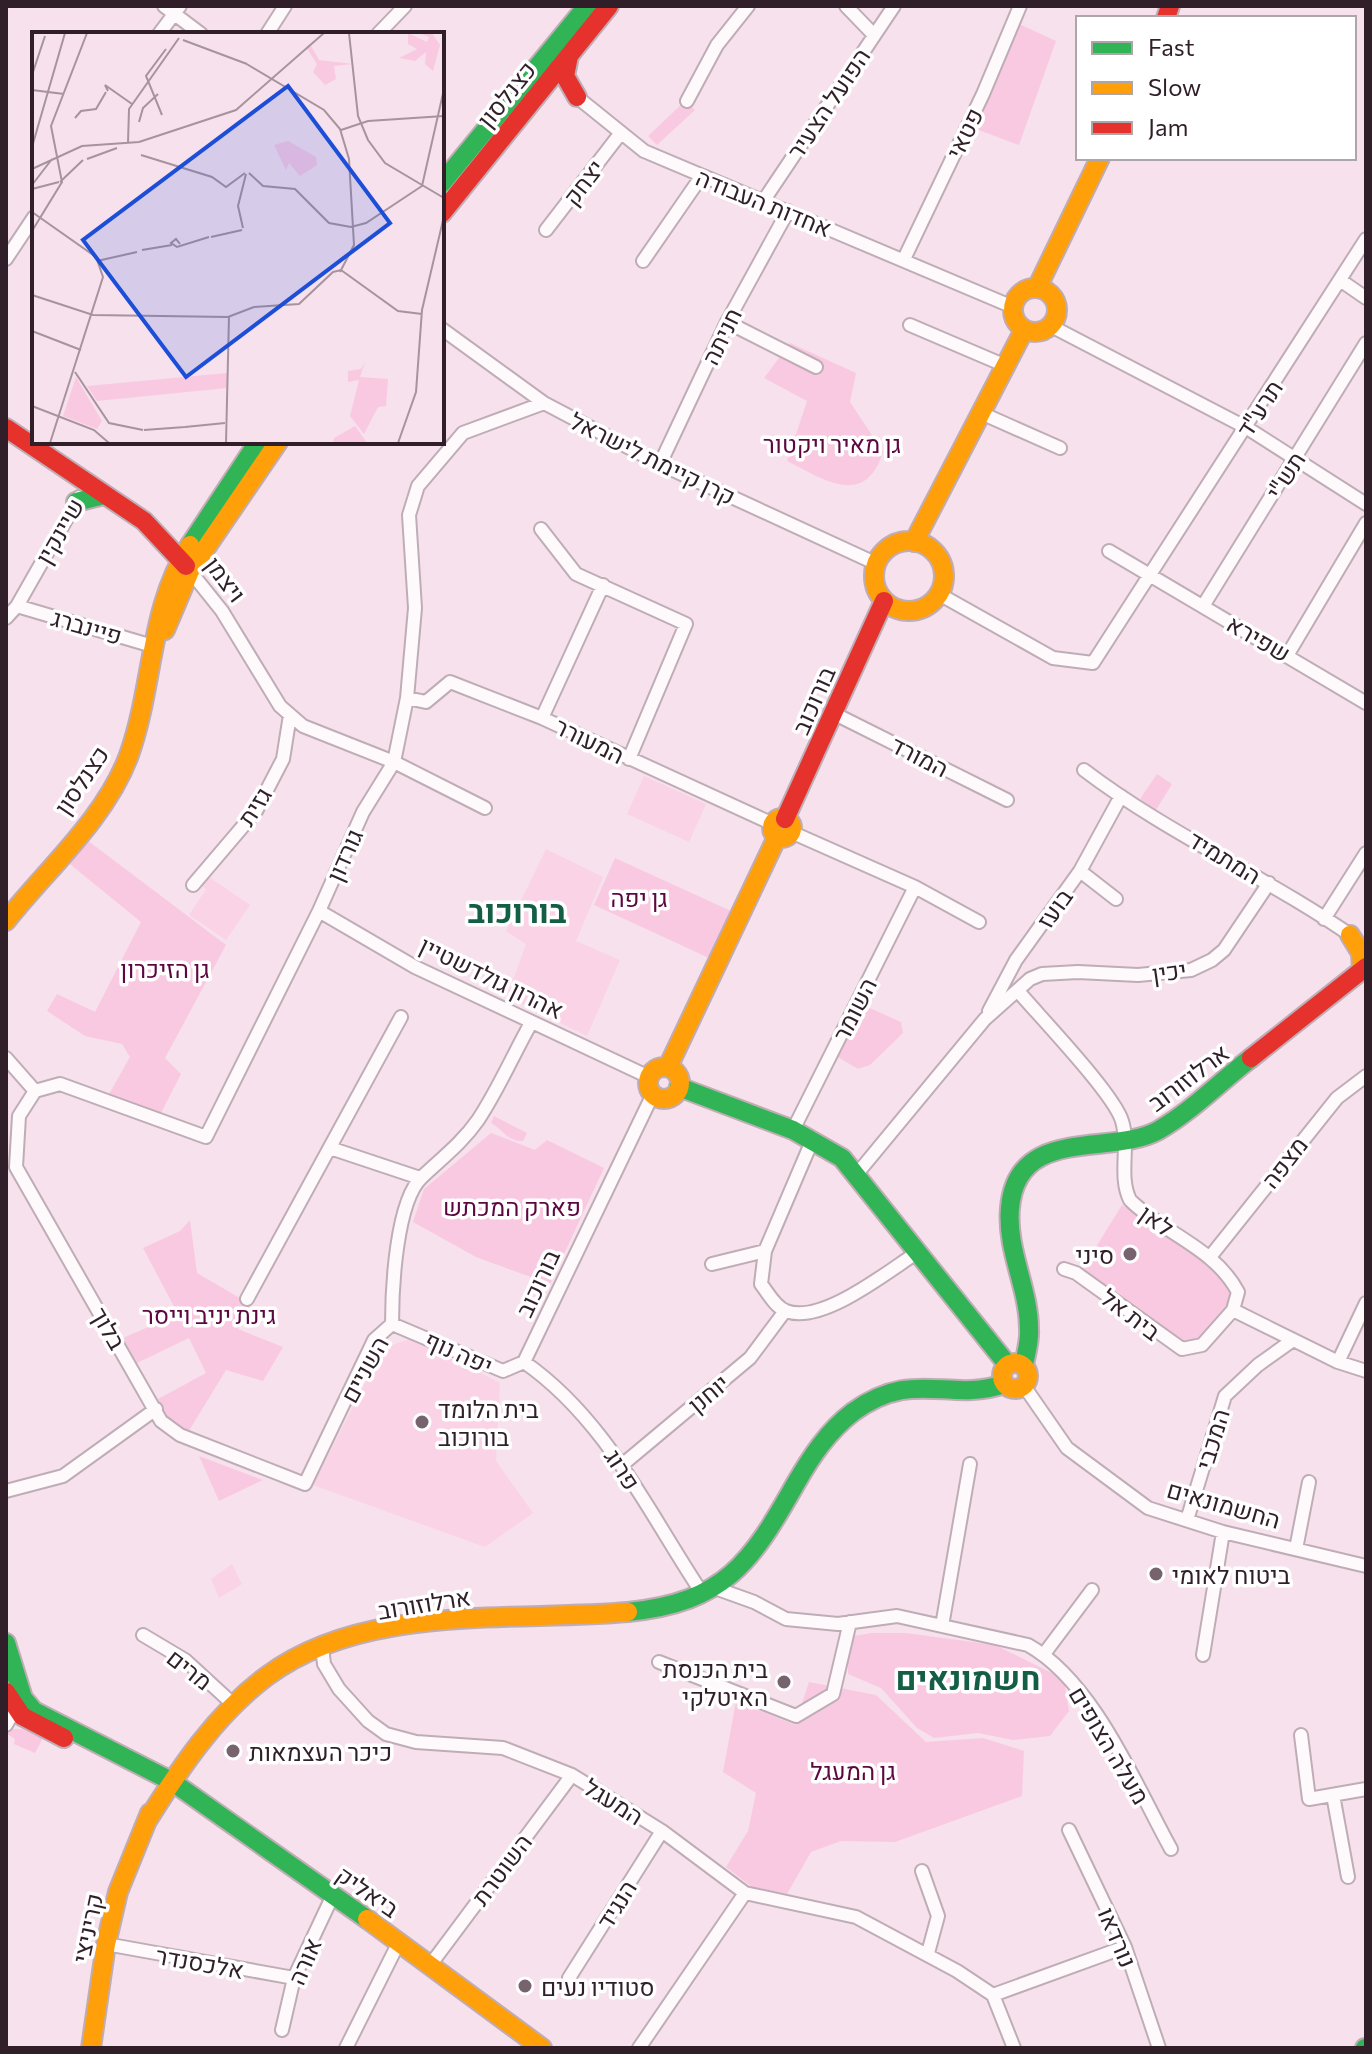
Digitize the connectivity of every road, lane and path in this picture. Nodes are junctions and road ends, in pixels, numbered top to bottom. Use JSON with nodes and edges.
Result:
{"nodes":[{"id":1,"x":285,"y":6,"type":"edge"},
{"id":2,"x":405,"y":6,"type":"edge"},
{"id":3,"x":587,"y":6,"type":"edge"},
{"id":4,"x":609,"y":6,"type":"edge"},
{"id":5,"x":748,"y":6,"type":"edge"},
{"id":6,"x":846,"y":6,"type":"edge"},
{"id":7,"x":894,"y":6,"type":"edge"},
{"id":8,"x":1020,"y":6,"type":"edge"},
{"id":9,"x":173,"y":9,"type":"edge"},
{"id":10,"x":160,"y":32,"type":"edge"},
{"id":11,"x":199,"y":32,"type":"edge"},
{"id":12,"x":268,"y":32,"type":"edge"},
{"id":13,"x":380,"y":32,"type":"edge"},
{"id":14,"x":874,"y":35,"type":"junction"},
{"id":15,"x":570,"y":53,"type":"junction"},
{"id":16,"x":532,"y":71,"type":"junction"},
{"id":17,"x":550,"y":77,"type":"junction"},
{"id":18,"x":577,"y":97,"type":"junction"},
{"id":19,"x":687,"y":101,"type":"dead end"},
{"id":20,"x":620,"y":134,"type":"junction"},
{"id":21,"x":1099,"y":160,"type":"edge"},
{"id":22,"x":701,"y":177,"type":"junction"},
{"id":23,"x":444,"y":180,"type":"edge"},
{"id":24,"x":764,"y":200,"type":"junction"},
{"id":25,"x":444,"y":210,"type":"edge"},
{"id":26,"x":788,"y":211,"type":"junction"},
{"id":27,"x":32,"y":220,"type":"edge"},
{"id":28,"x":546,"y":230,"type":"dead end"},
{"id":29,"x":1366,"y":239,"type":"edge"},
{"id":30,"x":6,"y":259,"type":"edge"},
{"id":31,"x":904,"y":259,"type":"junction"},
{"id":32,"x":643,"y":261,"type":"dead end"},
{"id":33,"x":1340,"y":280,"type":"junction"},
{"id":34,"x":1037,"y":288,"type":"junction"},
{"id":35,"x":1366,"y":298,"type":"edge"},
{"id":36,"x":1013,"y":307,"type":"junction"},
{"id":37,"x":727,"y":322,"type":"junction"},
{"id":38,"x":910,"y":325,"type":"dead end"},
{"id":39,"x":1051,"y":326,"type":"junction"},
{"id":40,"x":444,"y":330,"type":"edge"},
{"id":41,"x":1024,"y":330,"type":"junction"},
{"id":42,"x":1366,"y":343,"type":"edge"},
{"id":43,"x":1006,"y":366,"type":"junction"},
{"id":44,"x":816,"y":367,"type":"dead end"},
{"id":45,"x":544,"y":403,"type":"junction"},
{"id":46,"x":981,"y":413,"type":"junction"},
{"id":47,"x":6,"y":428,"type":"edge"},
{"id":48,"x":1247,"y":428,"type":"junction"},
{"id":49,"x":32,"y":441,"type":"edge"},
{"id":50,"x":257,"y":444,"type":"edge"},
{"id":51,"x":276,"y":444,"type":"edge"},
{"id":52,"x":42,"y":446,"type":"edge"},
{"id":53,"x":1060,"y":448,"type":"dead end"},
{"id":54,"x":1295,"y":460,"type":"junction"},
{"id":55,"x":660,"y":464,"type":"junction"},
{"id":56,"x":87,"y":484,"type":"junction"},
{"id":57,"x":104,"y":495,"type":"junction"},
{"id":58,"x":76,"y":502,"type":"junction"},
{"id":59,"x":1366,"y":504,"type":"edge"},
{"id":60,"x":1366,"y":523,"type":"edge"},
{"id":61,"x":541,"y":529,"type":"dead end"},
{"id":62,"x":914,"y":542,"type":"junction"},
{"id":63,"x":1109,"y":551,"type":"dead end"},
{"id":64,"x":877,"y":564,"type":"junction"},
{"id":65,"x":185,"y":565,"type":"junction"},
{"id":66,"x":1150,"y":576,"type":"junction"},
{"id":67,"x":603,"y":585,"type":"junction"},
{"id":68,"x":939,"y":594,"type":"junction"},
{"id":69,"x":884,"y":601,"type":"junction"},
{"id":70,"x":17,"y":606,"type":"junction"},
{"id":71,"x":1203,"y":606,"type":"junction"},
{"id":72,"x":6,"y":618,"type":"edge"},
{"id":73,"x":156,"y":647,"type":"junction"},
{"id":74,"x":1288,"y":654,"type":"junction"},
{"id":75,"x":407,"y":698,"type":"junction"},
{"id":76,"x":1366,"y":703,"type":"edge"},
{"id":77,"x":833,"y":713,"type":"junction"},
{"id":78,"x":290,"y":715,"type":"junction"},
{"id":79,"x":542,"y":718,"type":"junction"},
{"id":80,"x":629,"y":759,"type":"junction"},
{"id":81,"x":394,"y":762,"type":"junction"},
{"id":82,"x":1084,"y":770,"type":"dead end"},
{"id":83,"x":1121,"y":796,"type":"junction"},
{"id":84,"x":1007,"y":800,"type":"dead end"},
{"id":85,"x":485,"y":808,"type":"dead end"},
{"id":86,"x":781,"y":828,"type":"junction"},
{"id":87,"x":1366,"y":853,"type":"edge"},
{"id":88,"x":1080,"y":871,"type":"junction"},
{"id":89,"x":1269,"y":883,"type":"junction"},
{"id":90,"x":193,"y":885,"type":"dead end"},
{"id":91,"x":915,"y":887,"type":"junction"},
{"id":92,"x":1116,"y":899,"type":"dead end"},
{"id":93,"x":319,"y":911,"type":"junction"},
{"id":94,"x":1324,"y":919,"type":"junction"},
{"id":95,"x":6,"y":921,"type":"edge"},
{"id":96,"x":979,"y":922,"type":"dead end"},
{"id":97,"x":1350,"y":935,"type":"junction"},
{"id":98,"x":1366,"y":947,"type":"edge"},
{"id":99,"x":1016,"y":960,"type":"junction"},
{"id":100,"x":1364,"y":969,"type":"edge"},
{"id":101,"x":1030,"y":979,"type":"junction"},
{"id":102,"x":1018,"y":991,"type":"junction"},
{"id":103,"x":401,"y":1017,"type":"dead end"},
{"id":104,"x":985,"y":1019,"type":"junction"},
{"id":105,"x":531,"y":1023,"type":"junction"},
{"id":106,"x":6,"y":1058,"type":"edge"},
{"id":107,"x":668,"y":1067,"type":"junction"},
{"id":108,"x":1366,"y":1076,"type":"edge"},
{"id":109,"x":651,"y":1086,"type":"junction"},
{"id":110,"x":679,"y":1087,"type":"junction"},
{"id":111,"x":35,"y":1091,"type":"junction"},
{"id":112,"x":793,"y":1130,"type":"junction"},
{"id":113,"x":812,"y":1141,"type":"junction"},
{"id":114,"x":1125,"y":1141,"type":"junction"},
{"id":115,"x":330,"y":1148,"type":"junction"},
{"id":116,"x":856,"y":1175,"type":"junction"},
{"id":117,"x":420,"y":1178,"type":"junction"},
{"id":118,"x":765,"y":1251,"type":"junction"},
{"id":119,"x":918,"y":1252,"type":"junction"},
{"id":120,"x":1210,"y":1257,"type":"junction"},
{"id":121,"x":712,"y":1264,"type":"dead end"},
{"id":122,"x":1064,"y":1269,"type":"dead end"},
{"id":123,"x":247,"y":1299,"type":"dead end"},
{"id":124,"x":1366,"y":1303,"type":"edge"},
{"id":125,"x":1233,"y":1310,"type":"junction"},
{"id":126,"x":785,"y":1311,"type":"junction"},
{"id":127,"x":392,"y":1324,"type":"junction"},
{"id":128,"x":1293,"y":1340,"type":"junction"},
{"id":129,"x":524,"y":1362,"type":"junction"},
{"id":130,"x":1338,"y":1362,"type":"junction"},
{"id":131,"x":1016,"y":1365,"type":"junction"},
{"id":132,"x":1366,"y":1371,"type":"edge"},
{"id":133,"x":1004,"y":1384,"type":"junction"},
{"id":134,"x":1024,"y":1386,"type":"junction"},
{"id":135,"x":156,"y":1409,"type":"junction"},
{"id":136,"x":970,"y":1464,"type":"dead end"},
{"id":137,"x":622,"y":1465,"type":"junction"},
{"id":138,"x":1309,"y":1482,"type":"dead end"},
{"id":139,"x":6,"y":1491,"type":"edge"},
{"id":140,"x":1187,"y":1520,"type":"junction"},
{"id":141,"x":1223,"y":1532,"type":"junction"},
{"id":142,"x":1296,"y":1549,"type":"junction"},
{"id":143,"x":1366,"y":1566,"type":"edge"},
{"id":144,"x":1092,"y":1590,"type":"dead end"},
{"id":145,"x":708,"y":1591,"type":"junction"},
{"id":146,"x":850,"y":1622,"type":"junction"},
{"id":147,"x":942,"y":1626,"type":"junction"},
{"id":148,"x":143,"y":1635,"type":"dead end"},
{"id":149,"x":6,"y":1643,"type":"edge"},
{"id":150,"x":322,"y":1647,"type":"junction"},
{"id":151,"x":1044,"y":1654,"type":"junction"},
{"id":152,"x":1203,"y":1655,"type":"dead end"},
{"id":153,"x":659,"y":1662,"type":"dead end"},
{"id":154,"x":231,"y":1709,"type":"junction"},
{"id":155,"x":14,"y":1713,"type":"edge"},
{"id":156,"x":1301,"y":1735,"type":"dead end"},
{"id":157,"x":572,"y":1775,"type":"junction"},
{"id":158,"x":167,"y":1779,"type":"junction"},
{"id":159,"x":1366,"y":1789,"type":"edge"},
{"id":160,"x":1333,"y":1795,"type":"junction"},
{"id":161,"x":1069,"y":1830,"type":"dead end"},
{"id":162,"x":662,"y":1831,"type":"junction"},
{"id":163,"x":1171,"y":1849,"type":"dead end"},
{"id":164,"x":922,"y":1871,"type":"dead end"},
{"id":165,"x":1348,"y":1877,"type":"dead end"},
{"id":166,"x":745,"y":1893,"type":"junction"},
{"id":167,"x":333,"y":1895,"type":"junction"},
{"id":168,"x":399,"y":1942,"type":"junction"},
{"id":169,"x":106,"y":1944,"type":"junction"},
{"id":170,"x":1125,"y":1947,"type":"junction"},
{"id":171,"x":928,"y":1953,"type":"junction"},
{"id":172,"x":431,"y":1964,"type":"junction"},
{"id":173,"x":294,"y":1978,"type":"junction"},
{"id":174,"x":569,"y":1978,"type":"dead end"},
{"id":175,"x":993,"y":1995,"type":"junction"},
{"id":176,"x":282,"y":2030,"type":"dead end"},
{"id":177,"x":91,"y":2048,"type":"edge"},
{"id":178,"x":346,"y":2048,"type":"edge"},
{"id":179,"x":542,"y":2048,"type":"edge"},
{"id":180,"x":639,"y":2048,"type":"edge"},
{"id":181,"x":1014,"y":2048,"type":"edge"},
{"id":182,"x":1159,"y":2048,"type":"edge"}],
"edges":[{"from":1,"to":12,"type":"street"},
{"from":2,"to":13,"type":"street"},
{"from":3,"to":16,"type":"street","name":"כצנלסון"},
{"from":4,"to":15,"type":"street","name":"כצנלסון"},
{"from":5,"to":19,"type":"street"},
{"from":6,"to":14,"type":"street"},
{"from":7,"to":14,"type":"street","name":"הפועל הצעיר"},
{"from":8,"to":31,"type":"street","name":"פטאי"},
{"from":9,"to":10,"type":"street"},
{"from":9,"to":11,"type":"street"},
{"from":14,"to":24,"type":"street","name":"הפועל הצעיר"},
{"from":15,"to":17,"type":"street","name":"כצנלסון"},
{"from":15,"to":18,"type":"street"},
{"from":16,"to":17,"type":"street","name":"אחדות העבודה"},
{"from":16,"to":23,"type":"street","name":"כצנלסון"},
{"from":17,"to":18,"type":"street","name":"אחדות העבודה"},
{"from":17,"to":25,"type":"street","name":"כצנלסון"},
{"from":18,"to":20,"type":"street","name":"אחדות העבודה"},
{"from":20,"to":22,"type":"street","name":"אחדות העבודה"},
{"from":20,"to":28,"type":"street","name":"יצחק"},
{"from":21,"to":34,"type":"street"},
{"from":22,"to":24,"type":"street","name":"אחדות העבודה"},
{"from":22,"to":32,"type":"street"},
{"from":24,"to":26,"type":"street","name":"אחדות העבודה"},
{"from":26,"to":31,"type":"street","name":"אחדות העבודה"},
{"from":26,"to":37,"type":"street","name":"חניתה"},
{"from":27,"to":30,"type":"street"},
{"from":29,"to":33,"type":"street","name":"תרע\"ד"},
{"from":31,"to":36,"type":"street","name":"אחדות העבודה"},
{"from":33,"to":35,"type":"street"},
{"from":33,"to":48,"type":"street","name":"תרע\"ד"},
{"from":34,"to":36,"type":"street"},
{"from":34,"to":39,"type":"street"},
{"from":36,"to":41,"type":"street"},
{"from":37,"to":44,"type":"street"},
{"from":37,"to":55,"type":"street","name":"חניתה"},
{"from":38,"to":43,"type":"street"},
{"from":39,"to":41,"type":"street"},
{"from":39,"to":48,"type":"street"},
{"from":40,"to":45,"type":"street","name":"קרן קיימת לישראל"},
{"from":41,"to":43,"type":"street"},
{"from":42,"to":54,"type":"street","name":"תש\"י"},
{"from":43,"to":46,"type":"street"},
{"from":45,"to":55,"type":"street","name":"קרן קיימת לישראל"},
{"from":45,"to":75,"type":"street","name":"גורדון"},
{"from":46,"to":53,"type":"street"},
{"from":46,"to":62,"type":"street"},
{"from":47,"to":49,"type":"street","name":"ויצמן"},
{"from":48,"to":54,"type":"street"},
{"from":48,"to":66,"type":"street","name":"תרע\"ד"},
{"from":50,"to":65,"type":"street","name":"כצנלסון"},
{"from":51,"to":65,"type":"street","name":"כצנלסון"},
{"from":52,"to":56,"type":"street","name":"ויצמן"},
{"from":54,"to":59,"type":"street"},
{"from":54,"to":71,"type":"street","name":"תש\"י"},
{"from":55,"to":64,"type":"street","name":"קרן קיימת לישראל"},
{"from":56,"to":57,"type":"street","name":"ויצמן"},
{"from":56,"to":58,"type":"street","name":"שיינקין"},
{"from":57,"to":58,"type":"street"},
{"from":57,"to":65,"type":"street","name":"ויצמן"},
{"from":58,"to":70,"type":"street","name":"שיינקין"},
{"from":60,"to":74,"type":"street"},
{"from":61,"to":67,"type":"street"},
{"from":62,"to":64,"type":"street"},
{"from":62,"to":68,"type":"street"},
{"from":63,"to":66,"type":"street","name":"שפירא"},
{"from":64,"to":69,"type":"street"},
{"from":65,"to":73,"type":"street","name":"כצנלסון"},
{"from":65,"to":78,"type":"street","name":"ויצמן"},
{"from":66,"to":68,"type":"street"},
{"from":66,"to":71,"type":"street","name":"שפירא"},
{"from":67,"to":79,"type":"street"},
{"from":67,"to":80,"type":"street"},
{"from":68,"to":69,"type":"street"},
{"from":69,"to":77,"type":"street","name":"בורוכוב"},
{"from":70,"to":72,"type":"street","name":"שיינקין"},
{"from":70,"to":73,"type":"street","name":"פיינברג"},
{"from":71,"to":74,"type":"street","name":"שפירא"},
{"from":73,"to":95,"type":"street","name":"כצנלסון"},
{"from":74,"to":76,"type":"street","name":"שפירא"},
{"from":75,"to":79,"type":"street","name":"המעורר"},
{"from":75,"to":81,"type":"street","name":"גורדון"},
{"from":77,"to":84,"type":"street","name":"המורד"},
{"from":77,"to":86,"type":"street","name":"בורוכוב"},
{"from":78,"to":81,"type":"street","name":"ויצמן"},
{"from":78,"to":90,"type":"street","name":"גזית"},
{"from":79,"to":80,"type":"street","name":"המעורר"},
{"from":80,"to":86,"type":"street","name":"המעורר"},
{"from":81,"to":85,"type":"street","name":"ויצמן"},
{"from":81,"to":93,"type":"street","name":"גורדון"},
{"from":82,"to":83,"type":"street","name":"המתמיד"},
{"from":83,"to":88,"type":"street","name":"בועז"},
{"from":83,"to":89,"type":"street","name":"המתמיד"},
{"from":86,"to":91,"type":"street","name":"המעורר"},
{"from":86,"to":107,"type":"street","name":"בורוכוב"},
{"from":87,"to":94,"type":"street"},
{"from":88,"to":92,"type":"street"},
{"from":88,"to":99,"type":"street","name":"בועז"},
{"from":89,"to":94,"type":"street","name":"המתמיד"},
{"from":89,"to":101,"type":"street","name":"יכין"},
{"from":91,"to":96,"type":"street","name":"המעורר"},
{"from":91,"to":112,"type":"street","name":"השומר"},
{"from":93,"to":105,"type":"street","name":"אהרון גולדשטיין"},
{"from":93,"to":111,"type":"street","name":"גורדון"},
{"from":94,"to":97,"type":"street","name":"המתמיד"},
{"from":97,"to":98,"type":"street","name":"המתמיד"},
{"from":97,"to":100,"type":"street"},
{"from":99,"to":101,"type":"street"},
{"from":99,"to":104,"type":"street","name":"בועז"},
{"from":100,"to":114,"type":"street","name":"ארלוזורוב"},
{"from":101,"to":102,"type":"street"},
{"from":102,"to":104,"type":"street","name":"בועז"},
{"from":102,"to":114,"type":"street","name":"לאן"},
{"from":103,"to":115,"type":"street"},
{"from":104,"to":116,"type":"street","name":"בועז"},
{"from":105,"to":109,"type":"street","name":"אהרון גולדשטיין"},
{"from":105,"to":117,"type":"street","name":"השניים"},
{"from":106,"to":111,"type":"street"},
{"from":107,"to":109,"type":"street"},
{"from":107,"to":110,"type":"street"},
{"from":108,"to":120,"type":"street","name":"מצפה"},
{"from":109,"to":110,"type":"street"},
{"from":109,"to":129,"type":"street","name":"בורוכוב"},
{"from":110,"to":112,"type":"street"},
{"from":111,"to":135,"type":"street","name":"בלוך"},
{"from":112,"to":113,"type":"street"},
{"from":113,"to":116,"type":"street"},
{"from":113,"to":118,"type":"street"},
{"from":114,"to":120,"type":"street","name":"לאן"},
{"from":114,"to":131,"type":"street","name":"ארלוזורוב"},
{"from":115,"to":117,"type":"street"},
{"from":115,"to":123,"type":"street"},
{"from":116,"to":119,"type":"street"},
{"from":117,"to":127,"type":"street","name":"השניים"},
{"from":118,"to":121,"type":"street"},
{"from":118,"to":126,"type":"street"},
{"from":119,"to":126,"type":"street"},
{"from":119,"to":131,"type":"street"},
{"from":120,"to":125,"type":"street","name":"לאן"},
{"from":122,"to":125,"type":"street","name":"בית אל"},
{"from":124,"to":130,"type":"street"},
{"from":125,"to":128,"type":"street"},
{"from":126,"to":137,"type":"street","name":"יוחנן"},
{"from":127,"to":129,"type":"street","name":"יפה נוף"},
{"from":127,"to":135,"type":"street","name":"השניים"},
{"from":128,"to":130,"type":"street"},
{"from":128,"to":140,"type":"street","name":"המכבי"},
{"from":129,"to":137,"type":"street","name":"פרוג"},
{"from":130,"to":132,"type":"street"},
{"from":131,"to":133,"type":"street"},
{"from":131,"to":134,"type":"street"},
{"from":133,"to":134,"type":"street"},
{"from":133,"to":145,"type":"street","name":"ארלוזורוב"},
{"from":134,"to":140,"type":"street","name":"החשמונאים"},
{"from":135,"to":139,"type":"street"},
{"from":136,"to":147,"type":"street"},
{"from":137,"to":145,"type":"street","name":"פרוג"},
{"from":138,"to":142,"type":"street"},
{"from":140,"to":141,"type":"street","name":"החשמונאים"},
{"from":141,"to":142,"type":"street","name":"החשמונאים"},
{"from":141,"to":152,"type":"street"},
{"from":142,"to":143,"type":"street","name":"החשמונאים"},
{"from":144,"to":151,"type":"street"},
{"from":145,"to":146,"type":"street","name":"מעלה הצופים"},
{"from":145,"to":150,"type":"street","name":"ארלוזורוב"},
{"from":146,"to":147,"type":"street","name":"מעלה הצופים"},
{"from":146,"to":153,"type":"street"},
{"from":147,"to":151,"type":"street","name":"מעלה הצופים"},
{"from":148,"to":154,"type":"street","name":"מרים"},
{"from":149,"to":155,"type":"street"},
{"from":150,"to":154,"type":"street","name":"ארלוזורוב"},
{"from":150,"to":157,"type":"street","name":"המעגל"},
{"from":151,"to":163,"type":"street","name":"מעלה הצופים"},
{"from":154,"to":158,"type":"street","name":"ארלוזורוב"},
{"from":155,"to":158,"type":"street","name":"ביאליק"},
{"from":155,"to":158,"type":"street","name":"ביאליק"},
{"from":156,"to":160,"type":"street"},
{"from":157,"to":162,"type":"street","name":"המעגל"},
{"from":157,"to":172,"type":"street","name":"השוטרת"},
{"from":158,"to":167,"type":"street","name":"ביאליק"},
{"from":158,"to":169,"type":"street","name":"קריניצי"},
{"from":159,"to":160,"type":"street"},
{"from":160,"to":165,"type":"street"},
{"from":161,"to":170,"type":"street","name":"נורדאו"},
{"from":162,"to":166,"type":"street","name":"המעגל"},
{"from":162,"to":174,"type":"street","name":"הנגיד"},
{"from":164,"to":171,"type":"street"},
{"from":166,"to":171,"type":"street","name":"המעגל"},
{"from":166,"to":180,"type":"street"},
{"from":167,"to":168,"type":"street","name":"ביאליק"},
{"from":167,"to":173,"type":"street","name":"אורה"},
{"from":168,"to":172,"type":"street","name":"ביאליק"},
{"from":168,"to":178,"type":"street"},
{"from":169,"to":173,"type":"street","name":"אלכסנדר"},
{"from":169,"to":177,"type":"street","name":"קריניצי"},
{"from":170,"to":175,"type":"street"},
{"from":170,"to":182,"type":"street","name":"נורדאו"},
{"from":171,"to":175,"type":"street","name":"המעגל"},
{"from":172,"to":179,"type":"street","name":"ביאליק"},
{"from":173,"to":176,"type":"street","name":"אורה"},
{"from":175,"to":181,"type":"street"}]}
